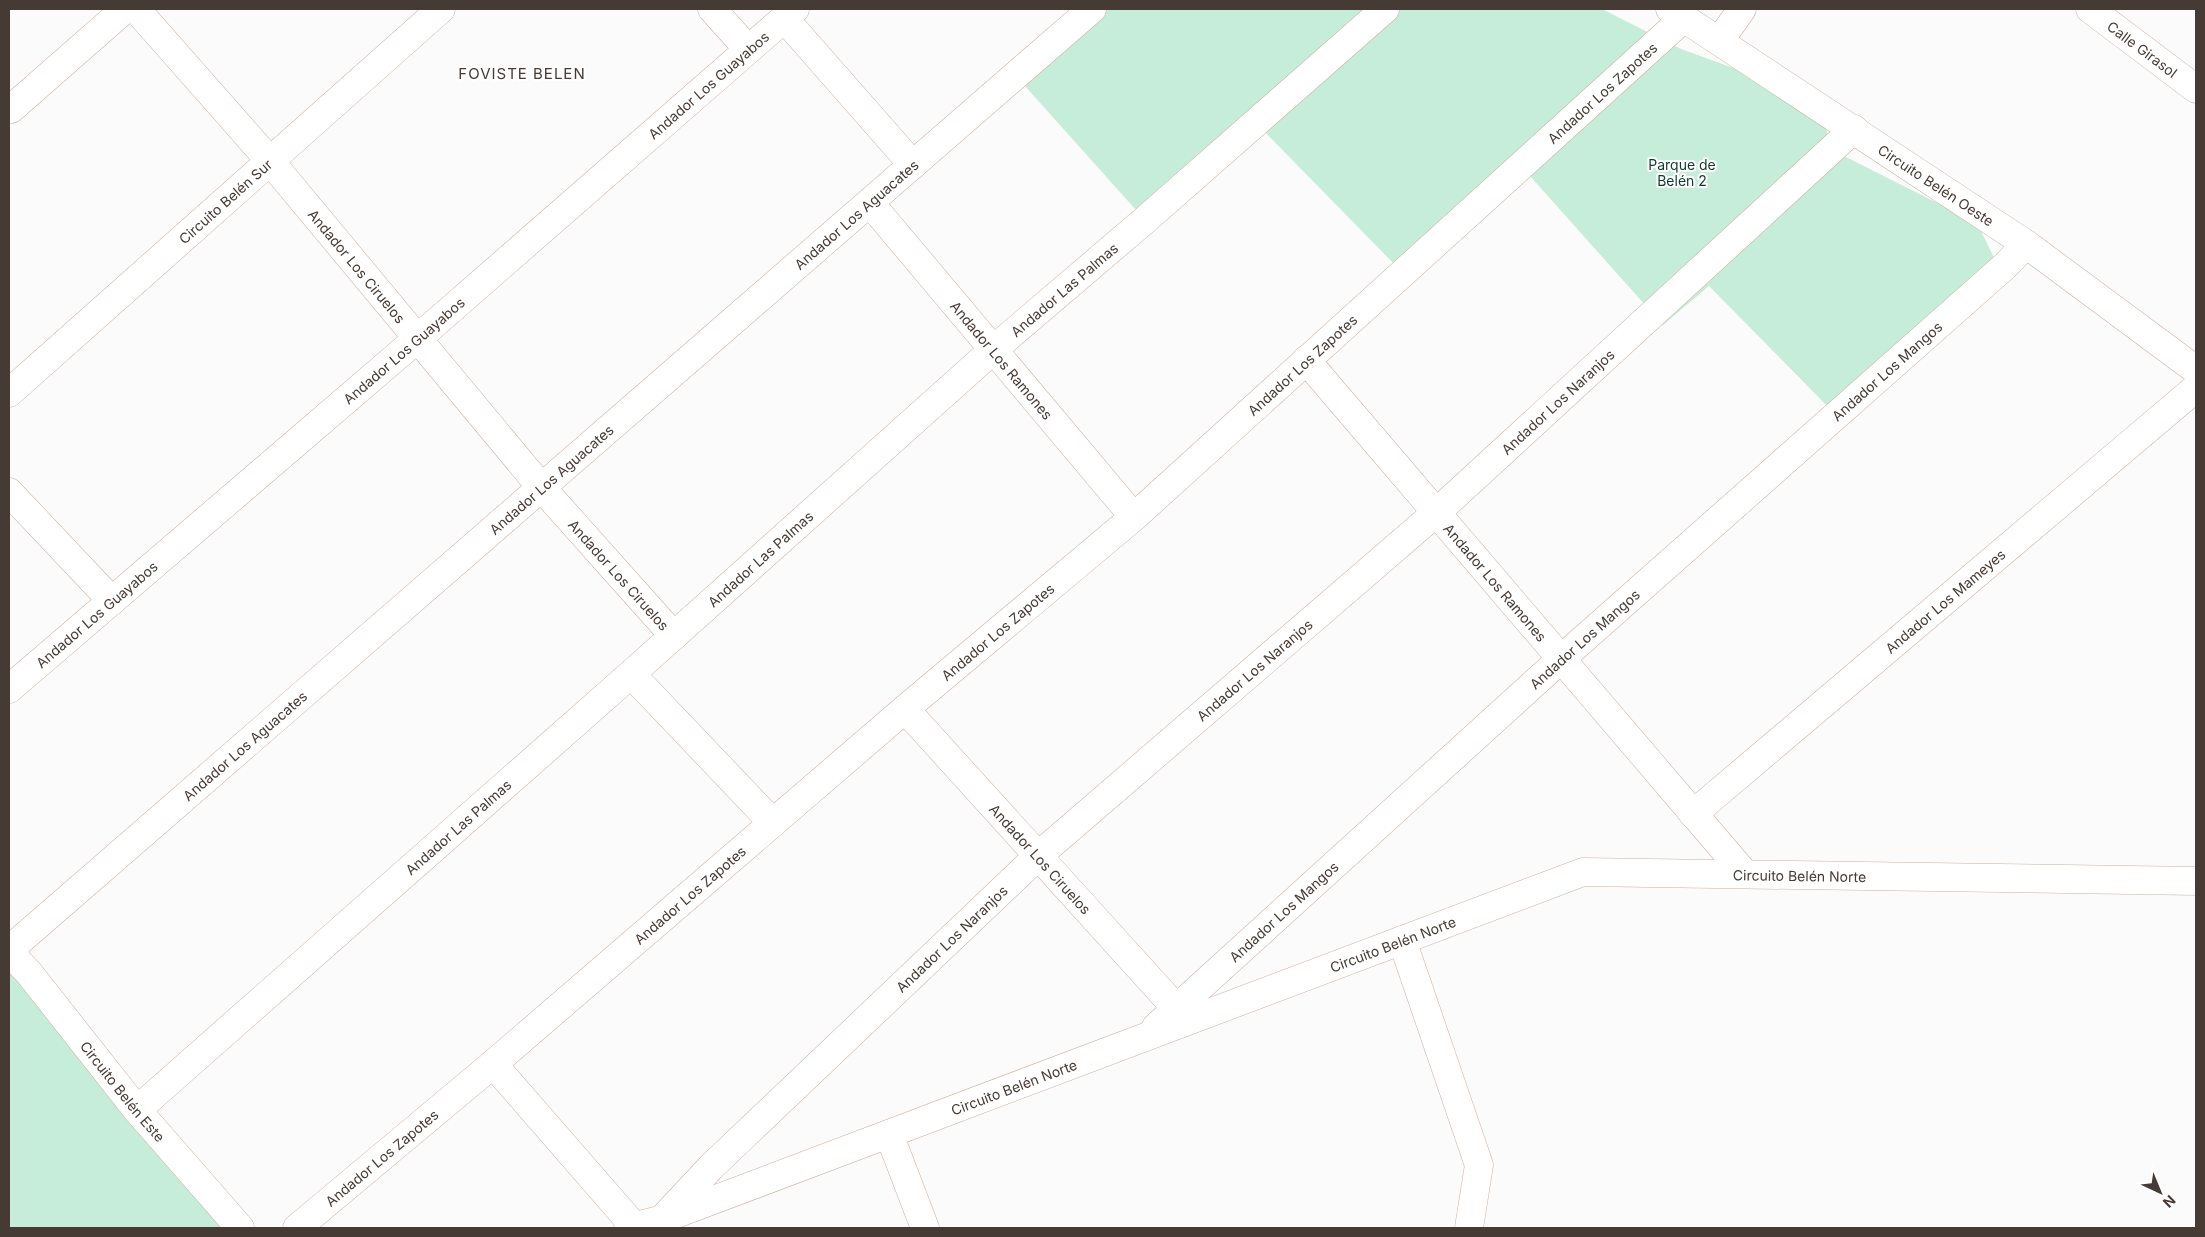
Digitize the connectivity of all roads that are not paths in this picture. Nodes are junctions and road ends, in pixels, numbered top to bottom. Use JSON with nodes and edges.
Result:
{"nodes":[{"id":1,"x":125,"y":9,"type":"edge"},
{"id":2,"x":136,"y":9,"type":"edge"},
{"id":3,"x":440,"y":9,"type":"edge"},
{"id":4,"x":712,"y":9,"type":"edge"},
{"id":5,"x":1092,"y":9,"type":"edge"},
{"id":6,"x":1385,"y":9,"type":"edge"},
{"id":7,"x":1742,"y":9,"type":"edge"},
{"id":8,"x":2090,"y":9,"type":"edge"},
{"id":9,"x":789,"y":14,"type":"edge"},
{"id":10,"x":1677,"y":14,"type":"edge"},
{"id":11,"x":1720,"y":40,"type":"junction"},
{"id":12,"x":748,"y":49,"type":"junction"},
{"id":13,"x":2196,"y":89,"type":"edge"},
{"id":14,"x":11,"y":109,"type":"dead end"},
{"id":15,"x":1854,"y":129,"type":"junction"},
{"id":16,"x":270,"y":161,"type":"junction"},
{"id":17,"x":914,"y":165,"type":"junction"},
{"id":18,"x":870,"y":203,"type":"junction"},
{"id":19,"x":2026,"y":244,"type":"junction"},
{"id":20,"x":417,"y":340,"type":"junction"},
{"id":21,"x":994,"y":349,"type":"junction"},
{"id":22,"x":1306,"y":360,"type":"junction"},
{"id":23,"x":2196,"y":370,"type":"edge"},
{"id":24,"x":2196,"y":388,"type":"edge"},
{"id":25,"x":9,"y":393,"type":"edge"},
{"id":26,"x":541,"y":487,"type":"junction"},
{"id":27,"x":9,"y":492,"type":"edge"},
{"id":28,"x":1437,"y":512,"type":"junction"},
{"id":29,"x":1134,"y":517,"type":"junction"},
{"id":30,"x":112,"y":601,"type":"junction"},
{"id":31,"x":674,"y":636,"type":"junction"},
{"id":32,"x":1561,"y":659,"type":"junction"},
{"id":33,"x":631,"y":674,"type":"junction"},
{"id":34,"x":9,"y":690,"type":"edge"},
{"id":35,"x":905,"y":709,"type":"junction"},
{"id":36,"x":1693,"y":814,"type":"junction"},
{"id":37,"x":773,"y":823,"type":"junction"},
{"id":38,"x":1039,"y":856,"type":"junction"},
{"id":39,"x":1745,"y":874,"type":"junction"},
{"id":40,"x":2196,"y":881,"type":"edge"},
{"id":41,"x":1402,"y":940,"type":"junction"},
{"id":42,"x":9,"y":951,"type":"edge"},
{"id":43,"x":1176,"y":1008,"type":"junction"},
{"id":44,"x":1144,"y":1037,"type":"junction"},
{"id":45,"x":493,"y":1064,"type":"junction"},
{"id":46,"x":137,"y":1110,"type":"junction"},
{"id":47,"x":889,"y":1134,"type":"junction"},
{"id":48,"x":663,"y":1219,"type":"junction"},
{"id":49,"x":631,"y":1227,"type":"edge"},
{"id":50,"x":240,"y":1228,"type":"edge"},
{"id":51,"x":297,"y":1228,"type":"edge"},
{"id":52,"x":925,"y":1228,"type":"edge"},
{"id":53,"x":1469,"y":1228,"type":"edge"}],
"edges":[{"from":1,"to":14,"type":"street"},
{"from":2,"to":16,"type":"street","name":"Andador Los Ciruelos"},
{"from":3,"to":16,"type":"street","name":"Circuito Belén Sur"},
{"from":4,"to":12,"type":"street"},
{"from":5,"to":17,"type":"street","name":"Andador Los Aguacates"},
{"from":6,"to":21,"type":"street","name":"Andador Las Palmas"},
{"from":7,"to":11,"type":"street"},
{"from":8,"to":13,"type":"street","name":"Calle Girasol"},
{"from":9,"to":12,"type":"street","name":"Andador Los Guayabos"},
{"from":9,"to":17,"type":"street"},
{"from":10,"to":11,"type":"street","name":"Circuito Belén Oeste"},
{"from":10,"to":22,"type":"street","name":"Andador Los Zapotes"},
{"from":11,"to":15,"type":"street","name":"Circuito Belén Oeste"},
{"from":12,"to":20,"type":"street","name":"Andador Los Guayabos"},
{"from":15,"to":19,"type":"street","name":"Circuito Belén Oeste"},
{"from":15,"to":28,"type":"street","name":"Andador Los Naranjos"},
{"from":16,"to":20,"type":"street","name":"Andador Los Ciruelos"},
{"from":16,"to":25,"type":"street","name":"Circuito Belén Sur"},
{"from":17,"to":18,"type":"street","name":"Andador Los Aguacates"},
{"from":18,"to":21,"type":"street","name":"Andador Los Ramones"},
{"from":18,"to":26,"type":"street","name":"Andador Los Aguacates"},
{"from":19,"to":23,"type":"street","name":"Circuito Belén Oeste"},
{"from":19,"to":32,"type":"street","name":"Andador Los Mangos"},
{"from":20,"to":26,"type":"street","name":"Andador Los Ciruelos"},
{"from":20,"to":30,"type":"street","name":"Andador Los Guayabos"},
{"from":21,"to":29,"type":"street","name":"Andador Los Ramones"},
{"from":21,"to":31,"type":"street","name":"Andador Las Palmas"},
{"from":22,"to":28,"type":"street","name":"Andador Los Ramones"},
{"from":22,"to":29,"type":"street","name":"Andador Los Zapotes"},
{"from":24,"to":36,"type":"street","name":"Andador Los Mameyes"},
{"from":26,"to":31,"type":"street","name":"Andador Los Ciruelos"},
{"from":26,"to":42,"type":"street","name":"Andador Los Aguacates"},
{"from":27,"to":30,"type":"street"},
{"from":28,"to":32,"type":"street","name":"Andador Los Ramones"},
{"from":28,"to":38,"type":"street","name":"Andador Los Naranjos"},
{"from":29,"to":35,"type":"street","name":"Andador Los Zapotes"},
{"from":30,"to":34,"type":"street","name":"Andador Los Guayabos"},
{"from":31,"to":33,"type":"street","name":"Andador Las Palmas"},
{"from":32,"to":36,"type":"street","name":"Andador Los Ramones"},
{"from":32,"to":43,"type":"street","name":"Andador Los Mangos"},
{"from":33,"to":37,"type":"street"},
{"from":33,"to":46,"type":"street","name":"Andador Las Palmas"},
{"from":35,"to":37,"type":"street","name":"Andador Los Zapotes"},
{"from":35,"to":38,"type":"street","name":"Andador Los Ciruelos"},
{"from":36,"to":39,"type":"street","name":"Andador Los Ramones"},
{"from":37,"to":45,"type":"street","name":"Andador Los Zapotes"},
{"from":38,"to":43,"type":"street","name":"Andador Los Ciruelos"},
{"from":38,"to":48,"type":"street","name":"Andador Los Naranjos"},
{"from":39,"to":40,"type":"street","name":"Circuito Belén Norte"},
{"from":39,"to":41,"type":"street","name":"Circuito Belén Norte"},
{"from":41,"to":44,"type":"street","name":"Circuito Belén Norte"},
{"from":41,"to":53,"type":"street"},
{"from":42,"to":46,"type":"street","name":"Circuito Belén Este"},
{"from":43,"to":44,"type":"street","name":"Andador Los Mangos"},
{"from":44,"to":47,"type":"street","name":"Circuito Belén Norte"},
{"from":45,"to":49,"type":"street"},
{"from":45,"to":51,"type":"street","name":"Andador Los Zapotes"},
{"from":46,"to":50,"type":"street","name":"Circuito Belén Este"},
{"from":47,"to":48,"type":"street","name":"Circuito Belén Norte"},
{"from":47,"to":52,"type":"street"},
{"from":48,"to":49,"type":"street","name":"Circuito Belén Norte"}]}
